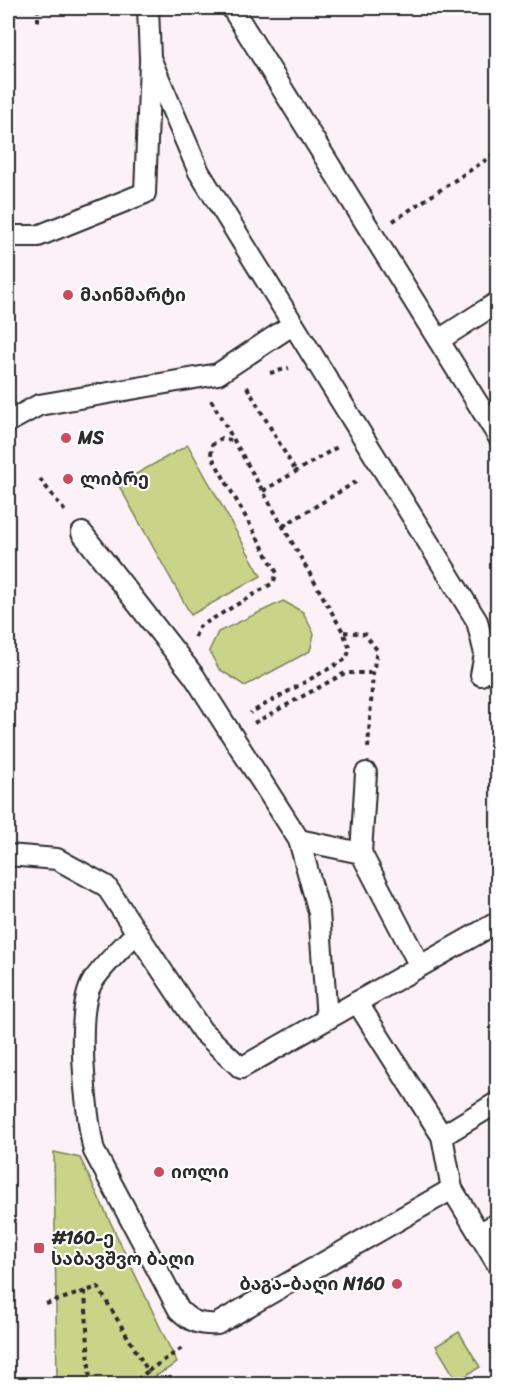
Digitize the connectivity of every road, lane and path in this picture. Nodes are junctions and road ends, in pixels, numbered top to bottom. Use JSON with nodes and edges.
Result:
{"nodes":[{"id":1,"x":38,"y":8,"type":"edge"},
{"id":2,"x":148,"y":8,"type":"edge"},
{"id":3,"x":232,"y":8,"type":"edge"},
{"id":4,"x":38,"y":26,"type":"dead end"},
{"id":5,"x":150,"y":58,"type":"junction"},
{"id":6,"x":498,"y":152,"type":"edge"},
{"id":7,"x":373,"y":234,"type":"junction"},
{"id":8,"x":8,"y":236,"type":"edge"},
{"id":9,"x":498,"y":302,"type":"edge"},
{"id":10,"x":292,"y":324,"type":"junction"},
{"id":11,"x":439,"y":340,"type":"junction"},
{"id":12,"x":315,"y":363,"type":"junction"},
{"id":13,"x":264,"y":375,"type":"dead end"},
{"id":14,"x":243,"y":380,"type":"dead end"},
{"id":15,"x":218,"y":395,"type":"dead end"},
{"id":16,"x":8,"y":422,"type":"edge"},
{"id":17,"x":498,"y":436,"type":"edge"},
{"id":18,"x":234,"y":441,"type":"junction"},
{"id":19,"x":343,"y":444,"type":"dead end"},
{"id":20,"x":296,"y":472,"type":"junction"},
{"id":21,"x":364,"y":477,"type":"dead end"},
{"id":22,"x":39,"y":479,"type":"dead end"},
{"id":23,"x":262,"y":491,"type":"junction"},
{"id":24,"x":283,"y":526,"type":"junction"},
{"id":25,"x":82,"y":533,"type":"joint"},
{"id":26,"x":343,"y":632,"type":"junction"},
{"id":27,"x":200,"y":646,"type":"dead end"},
{"id":28,"x":373,"y":673,"type":"junction"},
{"id":29,"x":481,"y":675,"type":"dead end"},
{"id":30,"x":245,"y":716,"type":"dead end"},
{"id":31,"x":232,"y":736,"type":"junction"},
{"id":32,"x":366,"y":773,"type":"joint"},
{"id":33,"x":299,"y":840,"type":"junction"},
{"id":34,"x":362,"y":853,"type":"junction"},
{"id":35,"x":8,"y":855,"type":"edge"},
{"id":36,"x":495,"y":930,"type":"edge"},
{"id":37,"x":137,"y":932,"type":"junction"},
{"id":38,"x":420,"y":966,"type":"junction"},
{"id":39,"x":357,"y":1002,"type":"junction"},
{"id":40,"x":327,"y":1019,"type":"junction"},
{"id":41,"x":498,"y":1102,"type":"edge"},
{"id":42,"x":442,"y":1136,"type":"junction"},
{"id":43,"x":452,"y":1189,"type":"junction"},
{"id":44,"x":498,"y":1223,"type":"edge"},
{"id":45,"x":479,"y":1234,"type":"junction"},
{"id":46,"x":498,"y":1265,"type":"edge"},
{"id":47,"x":85,"y":1291,"type":"junction"},
{"id":48,"x":46,"y":1304,"type":"dead end"},
{"id":49,"x":90,"y":1384,"type":"edge"},
{"id":50,"x":132,"y":1384,"type":"edge"}],
"edges":[{"from":1,"to":4,"type":"path"},
{"from":2,"to":5,"type":"lane"},
{"from":3,"to":7,"type":"lane"},
{"from":5,"to":8,"type":"lane"},
{"from":5,"to":10,"type":"lane"},
{"from":6,"to":7,"type":"path"},
{"from":7,"to":11,"type":"lane"},
{"from":9,"to":11,"type":"lane"},
{"from":10,"to":12,"type":"lane"},
{"from":10,"to":16,"type":"lane"},
{"from":11,"to":17,"type":"lane"},
{"from":12,"to":13,"type":"path"},
{"from":12,"to":29,"type":"lane"},
{"from":14,"to":20,"type":"path"},
{"from":15,"to":18,"type":"path"},
{"from":18,"to":23,"type":"path"},
{"from":18,"to":27,"type":"path"},
{"from":19,"to":20,"type":"path"},
{"from":20,"to":23,"type":"path"},
{"from":21,"to":24,"type":"path"},
{"from":22,"to":25,"type":"path"},
{"from":23,"to":24,"type":"path"},
{"from":24,"to":26,"type":"path"},
{"from":25,"to":31,"type":"lane"},
{"from":26,"to":28,"type":"path"},
{"from":26,"to":30,"type":"path"},
{"from":28,"to":31,"type":"path"},
{"from":28,"to":32,"type":"path"},
{"from":31,"to":33,"type":"lane"},
{"from":32,"to":34,"type":"lane"},
{"from":33,"to":34,"type":"lane"},
{"from":33,"to":40,"type":"lane"},
{"from":34,"to":38,"type":"lane"},
{"from":35,"to":37,"type":"lane"},
{"from":36,"to":38,"type":"lane"},
{"from":37,"to":40,"type":"lane"},
{"from":37,"to":43,"type":"lane"},
{"from":38,"to":39,"type":"lane"},
{"from":39,"to":40,"type":"lane"},
{"from":39,"to":42,"type":"lane"},
{"from":41,"to":42,"type":"lane"},
{"from":42,"to":43,"type":"lane"},
{"from":43,"to":45,"type":"lane"},
{"from":44,"to":45,"type":"lane"},
{"from":45,"to":46,"type":"lane"},
{"from":47,"to":48,"type":"path"},
{"from":47,"to":49,"type":"path"},
{"from":47,"to":50,"type":"path"}]}
